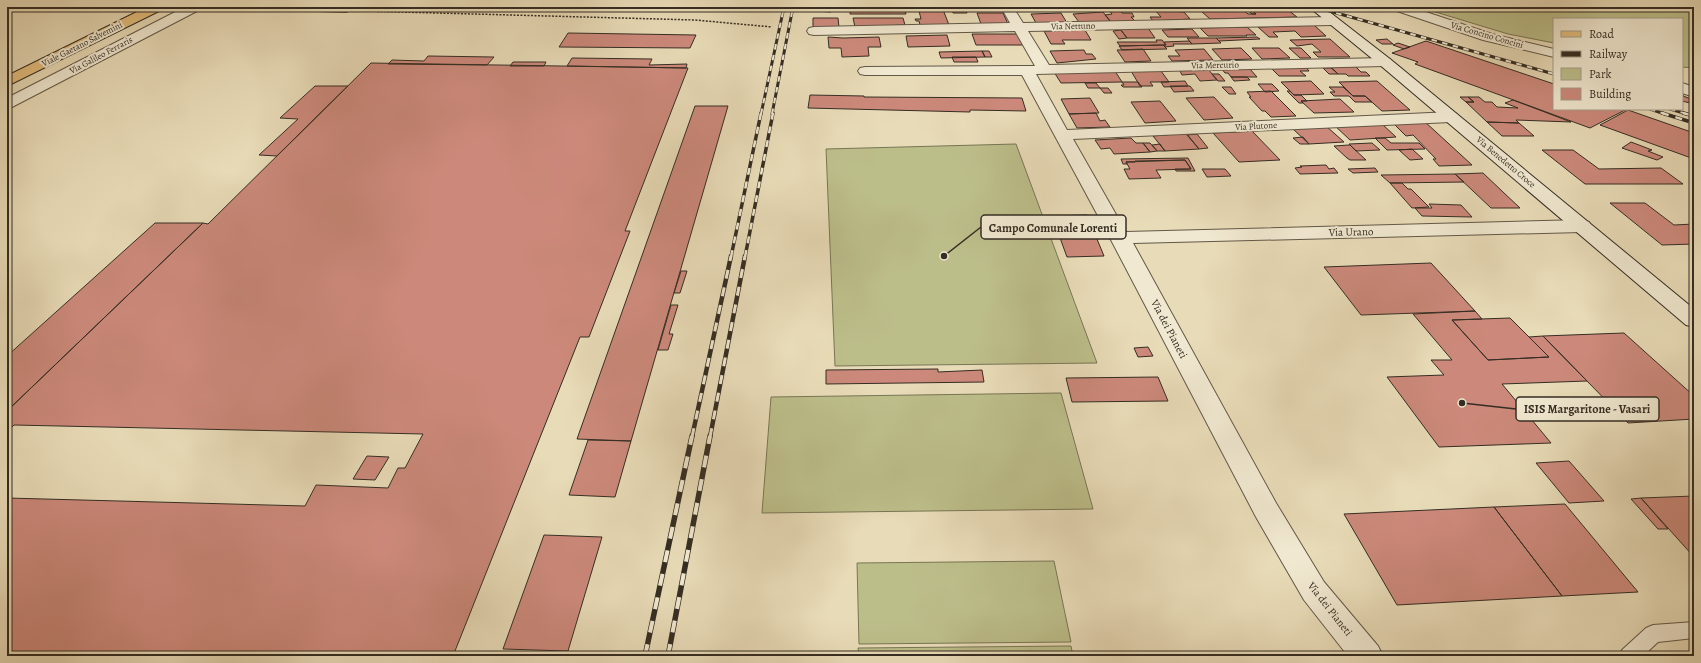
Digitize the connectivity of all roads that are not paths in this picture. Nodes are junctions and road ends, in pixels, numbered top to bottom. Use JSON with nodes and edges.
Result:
{"nodes":[{"id":1,"x":138,"y":7,"type":"edge"},
{"id":2,"x":157,"y":7,"type":"edge"},
{"id":3,"x":195,"y":7,"type":"edge"},
{"id":4,"x":258,"y":7,"type":"edge"},
{"id":5,"x":1007,"y":7,"type":"edge"},
{"id":6,"x":1315,"y":7,"type":"edge"},
{"id":7,"x":1398,"y":7,"type":"edge"},
{"id":8,"x":346,"y":10,"type":"road end"},
{"id":9,"x":1332,"y":21,"type":"junction"},
{"id":10,"x":1019,"y":27,"type":"junction"},
{"id":11,"x":814,"y":31,"type":"dead end"},
{"id":12,"x":1553,"y":53,"type":"edge"},
{"id":13,"x":1386,"y":62,"type":"junction"},
{"id":14,"x":1036,"y":70,"type":"junction"},
{"id":15,"x":865,"y":71,"type":"dead end"},
{"id":16,"x":7,"y":72,"type":"edge"},
{"id":17,"x":7,"y":82,"type":"edge"},
{"id":18,"x":1683,"y":88,"type":"edge"},
{"id":19,"x":1694,"y":92,"type":"edge"},
{"id":20,"x":7,"y":104,"type":"edge"},
{"id":21,"x":1451,"y":117,"type":"junction"},
{"id":22,"x":1062,"y":135,"type":"junction"},
{"id":23,"x":1582,"y":226,"type":"junction"},
{"id":24,"x":1120,"y":238,"type":"junction"},
{"id":25,"x":1694,"y":320,"type":"edge"},
{"id":26,"x":1694,"y":630,"type":"edge"},
{"id":27,"x":1366,"y":656,"type":"edge"},
{"id":28,"x":1629,"y":656,"type":"edge"}],
"edges":[{"from":1,"to":16,"type":"main road"},
{"from":2,"to":17,"type":"main road","name":"Viale Gaetano Salvemini"},
{"from":3,"to":20,"type":"street","name":"Via Galileo Ferraris"},
{"from":4,"to":8,"type":"lane"},
{"from":5,"to":10,"type":"street","name":"Via dei Pianeti"},
{"from":6,"to":9,"type":"street","name":"Via Benedetto Croce"},
{"from":7,"to":12,"type":"street","name":"Via Concino Concini"},
{"from":9,"to":10,"type":"street","name":"Via Nettuno"},
{"from":9,"to":13,"type":"street","name":"Via Benedetto Croce"},
{"from":10,"to":11,"type":"street","name":"Via Nettuno"},
{"from":10,"to":14,"type":"street","name":"Via dei Pianeti"},
{"from":13,"to":14,"type":"street","name":"Via Mercurio"},
{"from":13,"to":21,"type":"street","name":"Via Benedetto Croce"},
{"from":14,"to":15,"type":"street","name":"Via Mercurio"},
{"from":14,"to":22,"type":"street","name":"Via dei Pianeti"},
{"from":18,"to":19,"type":"street"},
{"from":21,"to":22,"type":"street","name":"Via Plutone"},
{"from":21,"to":23,"type":"street","name":"Via Benedetto Croce"},
{"from":22,"to":24,"type":"street","name":"Via dei Pianeti"},
{"from":23,"to":24,"type":"street","name":"Via Urano"},
{"from":23,"to":25,"type":"street","name":"Via Benedetto Croce"},
{"from":24,"to":27,"type":"street","name":"Via dei Pianeti"},
{"from":26,"to":28,"type":"lane"}]}
